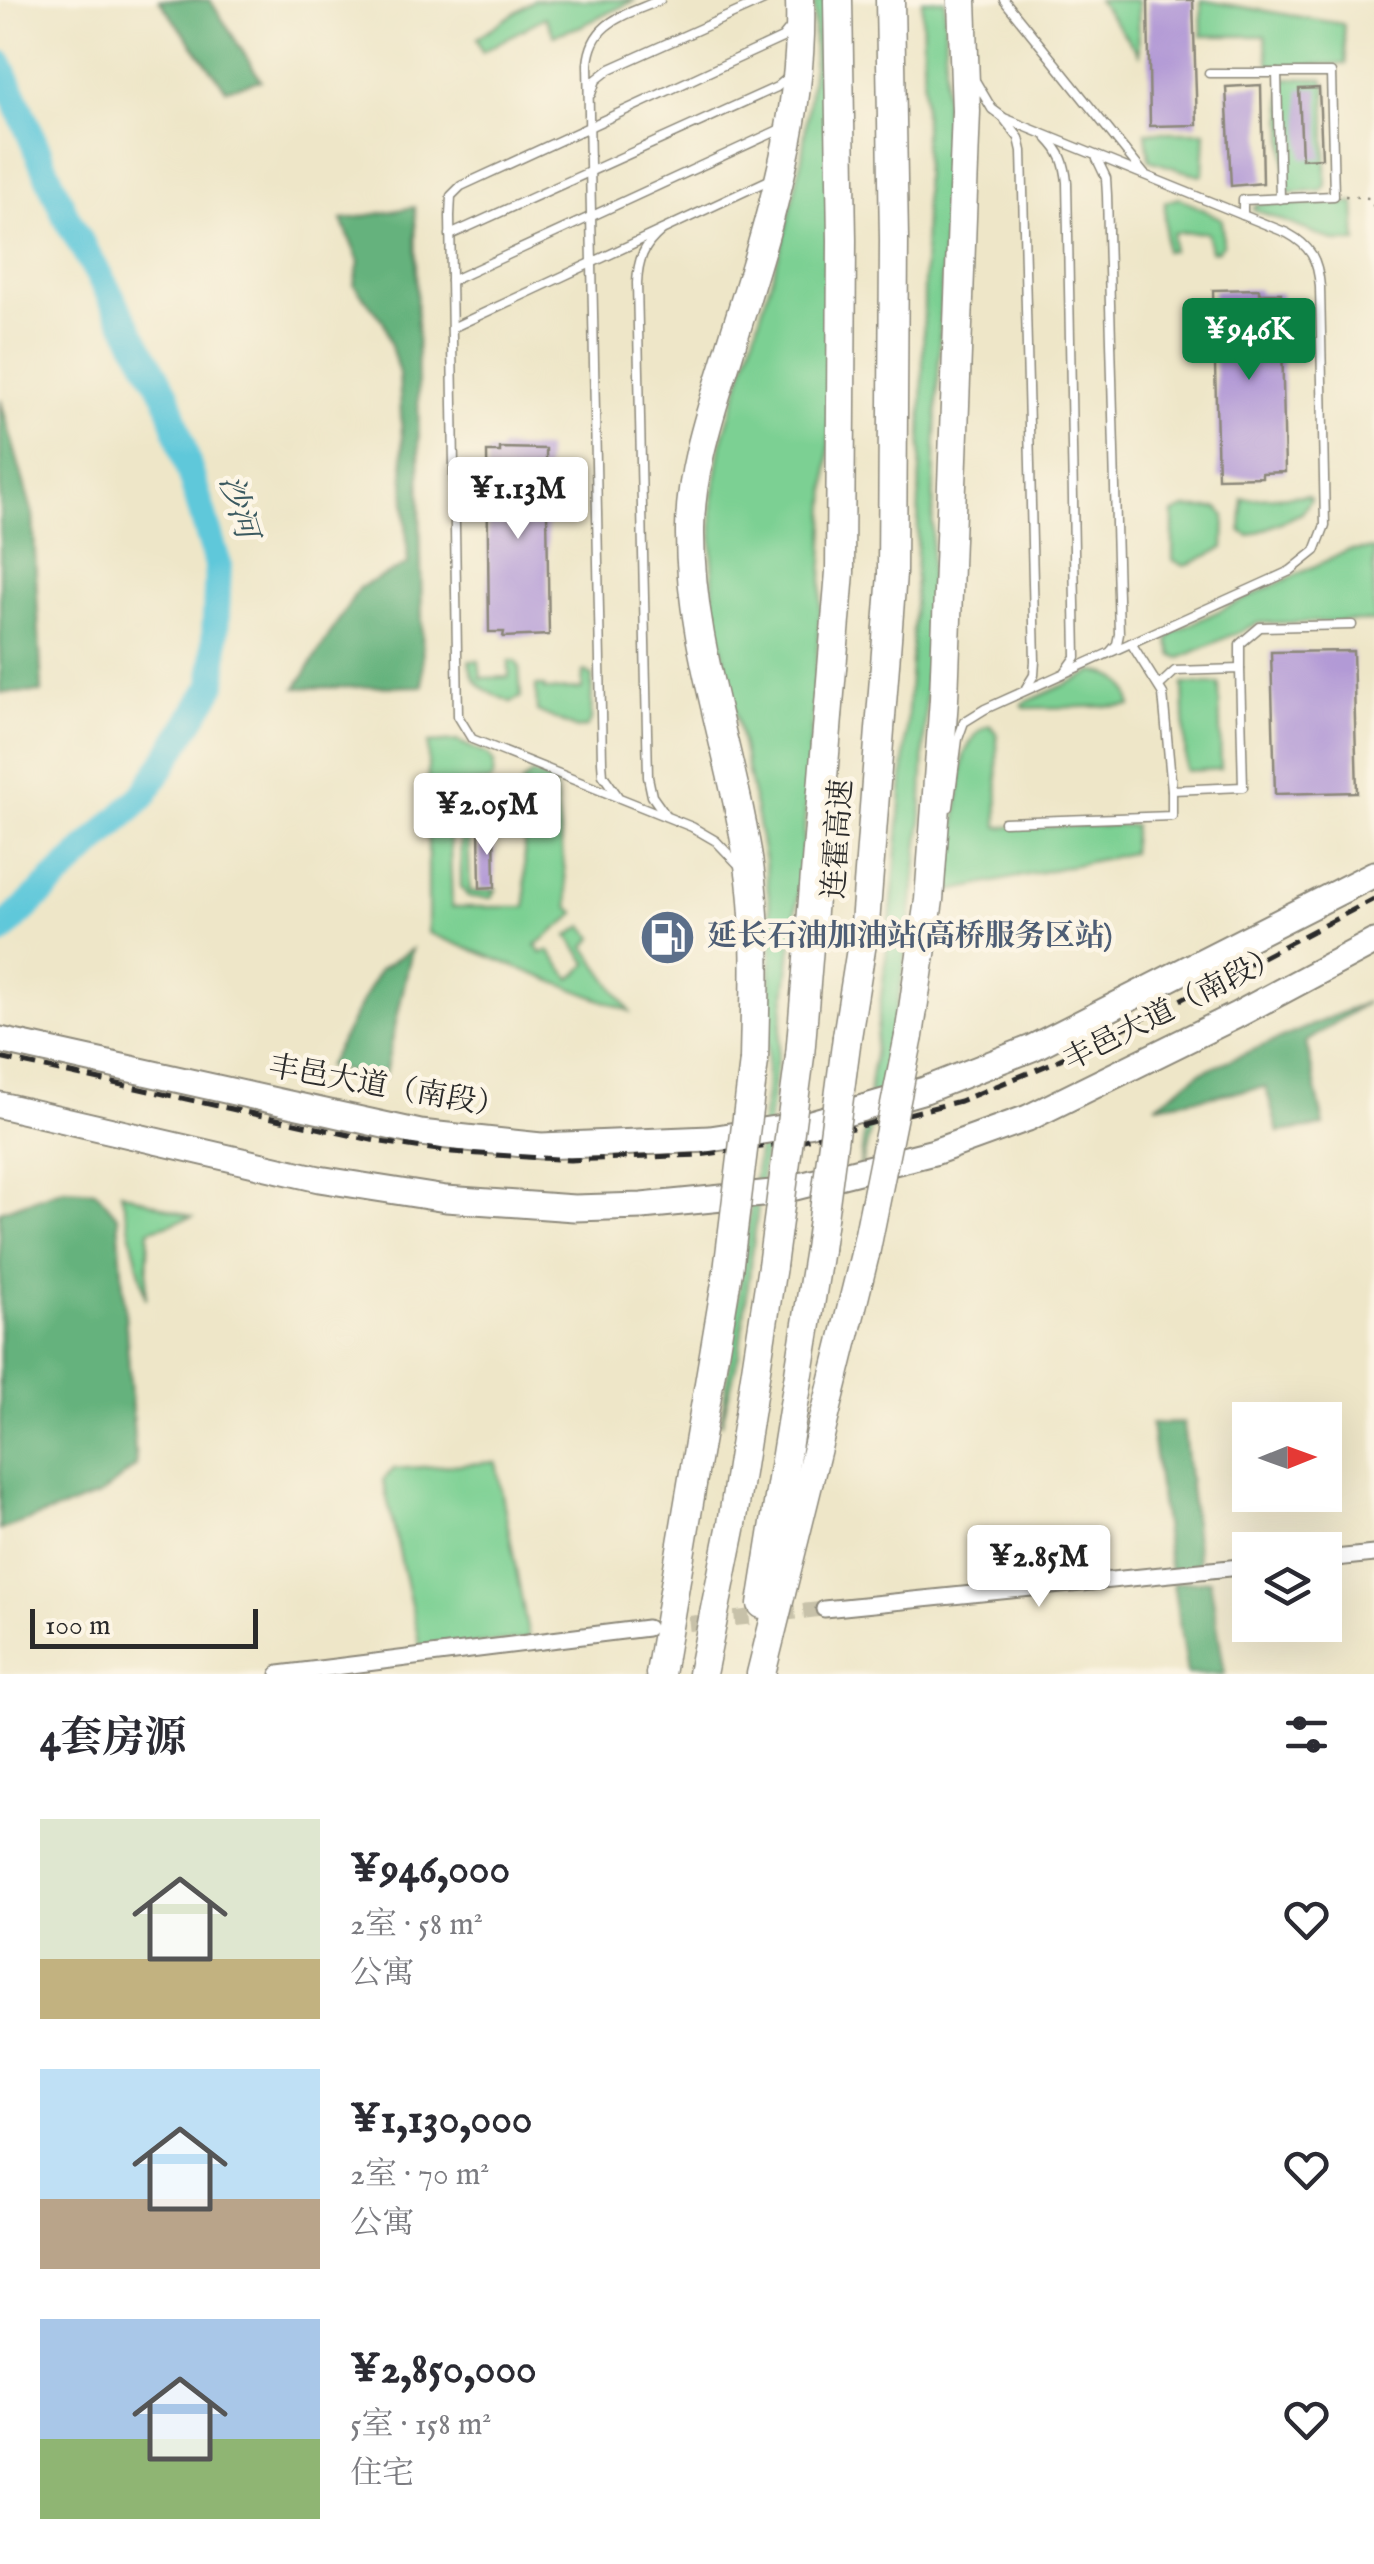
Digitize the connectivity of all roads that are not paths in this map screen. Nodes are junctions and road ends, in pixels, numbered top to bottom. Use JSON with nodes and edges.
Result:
{"nodes":[{"id":1,"x":660,"y":0,"type":"edge"},
{"id":2,"x":764,"y":0,"type":"edge"},
{"id":3,"x":838,"y":0,"type":"edge"},
{"id":4,"x":890,"y":0,"type":"edge"},
{"id":5,"x":962,"y":0,"type":"edge"},
{"id":6,"x":1004,"y":0,"type":"edge"},
{"id":7,"x":801,"y":5,"type":"edge"},
{"id":8,"x":964,"y":50,"type":"junction"},
{"id":9,"x":797,"y":63,"type":"junction"},
{"id":10,"x":1276,"y":73,"type":"junction"},
{"id":11,"x":1210,"y":74,"type":"dead end"},
{"id":12,"x":590,"y":99,"type":"junction"},
{"id":13,"x":792,"y":112,"type":"junction"},
{"id":14,"x":1004,"y":118,"type":"junction"},
{"id":15,"x":590,"y":126,"type":"junction"},
{"id":16,"x":1046,"y":137,"type":"junction"},
{"id":17,"x":1094,"y":156,"type":"junction"},
{"id":18,"x":785,"y":162,"type":"junction"},
{"id":19,"x":592,"y":171,"type":"junction"},
{"id":20,"x":1146,"y":178,"type":"junction"},
{"id":21,"x":1280,"y":198,"type":"junction"},
{"id":22,"x":1242,"y":215,"type":"junction"},
{"id":23,"x":593,"y":217,"type":"junction"},
{"id":24,"x":661,"y":231,"type":"junction"},
{"id":25,"x":450,"y":236,"type":"junction"},
{"id":26,"x":592,"y":262,"type":"junction"},
{"id":27,"x":451,"y":281,"type":"junction"},
{"id":28,"x":452,"y":328,"type":"junction"},
{"id":29,"x":1352,"y":625,"type":"dead end"},
{"id":30,"x":1132,"y":643,"type":"junction"},
{"id":31,"x":1108,"y":654,"type":"junction"},
{"id":32,"x":1240,"y":670,"type":"junction"},
{"id":33,"x":1063,"y":674,"type":"junction"},
{"id":34,"x":1158,"y":686,"type":"junction"},
{"id":35,"x":1019,"y":694,"type":"junction"},
{"id":36,"x":1172,"y":790,"type":"junction"},
{"id":37,"x":623,"y":800,"type":"junction"},
{"id":38,"x":666,"y":816,"type":"junction"},
{"id":39,"x":1004,"y":822,"type":"dead end"},
{"id":40,"x":947,"y":824,"type":"dead end"},
{"id":41,"x":945,"y":841,"type":"dead end"},
{"id":42,"x":1374,"y":874,"type":"edge"},
{"id":43,"x":752,"y":896,"type":"junction"},
{"id":44,"x":924,"y":934,"type":"junction"},
{"id":45,"x":1374,"y":942,"type":"edge"},
{"id":46,"x":0,"y":1040,"type":"edge"},
{"id":47,"x":0,"y":1105,"type":"edge"},
{"id":48,"x":1374,"y":1554,"type":"edge"},
{"id":49,"x":1342,"y":1557,"type":"edge"},
{"id":50,"x":1232,"y":1568,"type":"edge"},
{"id":51,"x":824,"y":1610,"type":"tunnel mouth"},
{"id":52,"x":647,"y":1628,"type":"tunnel mouth"},
{"id":53,"x":279,"y":1674,"type":"edge"},
{"id":54,"x":660,"y":1674,"type":"edge"},
{"id":55,"x":702,"y":1674,"type":"edge"},
{"id":56,"x":750,"y":1674,"type":"edge"},
{"id":57,"x":761,"y":1674,"type":"edge"}],
"edges":[{"from":1,"to":12,"type":"lane"},
{"from":2,"to":12,"type":"lane"},
{"from":3,"to":55,"type":"highway","name":"连霍高速","bridge":true},
{"from":4,"to":56,"type":"highway","name":"连霍高速","bridge":true},
{"from":5,"to":8,"type":"highway"},
{"from":6,"to":20,"type":"lane"},
{"from":7,"to":9,"type":"highway"},
{"from":7,"to":15,"type":"lane"},
{"from":8,"to":14,"type":"lane"},
{"from":8,"to":44,"type":"highway"},
{"from":9,"to":13,"type":"highway"},
{"from":9,"to":19,"type":"lane"},
{"from":10,"to":11,"type":"lane"},
{"from":10,"to":21,"type":"lane"},
{"from":10,"to":21,"type":"lane"},
{"from":12,"to":15,"type":"lane"},
{"from":13,"to":18,"type":"highway"},
{"from":13,"to":23,"type":"lane"},
{"from":14,"to":16,"type":"lane"},
{"from":14,"to":35,"type":"lane"},
{"from":15,"to":19,"type":"lane"},
{"from":15,"to":25,"type":"lane"},
{"from":16,"to":17,"type":"lane"},
{"from":16,"to":33,"type":"lane"},
{"from":17,"to":20,"type":"lane"},
{"from":17,"to":31,"type":"lane"},
{"from":18,"to":24,"type":"lane"},
{"from":18,"to":43,"type":"highway"},
{"from":19,"to":23,"type":"lane"},
{"from":19,"to":25,"type":"lane"},
{"from":20,"to":22,"type":"lane"},
{"from":21,"to":22,"type":"lane"},
{"from":22,"to":30,"type":"lane"},
{"from":23,"to":26,"type":"lane"},
{"from":23,"to":27,"type":"lane"},
{"from":24,"to":26,"type":"lane"},
{"from":24,"to":38,"type":"lane"},
{"from":25,"to":27,"type":"lane"},
{"from":26,"to":28,"type":"lane"},
{"from":26,"to":37,"type":"lane"},
{"from":27,"to":28,"type":"lane"},
{"from":28,"to":37,"type":"lane"},
{"from":29,"to":32,"type":"lane"},
{"from":30,"to":31,"type":"lane"},
{"from":30,"to":34,"type":"lane"},
{"from":31,"to":33,"type":"lane"},
{"from":32,"to":34,"type":"lane"},
{"from":32,"to":36,"type":"lane"},
{"from":33,"to":35,"type":"lane"},
{"from":34,"to":36,"type":"lane"},
{"from":35,"to":40,"type":"lane"},
{"from":36,"to":39,"type":"lane"},
{"from":37,"to":38,"type":"lane"},
{"from":38,"to":43,"type":"lane"},
{"from":41,"to":44,"type":"lane"},
{"from":42,"to":46,"type":"main road","name":"丰邑大道（南段）"},
{"from":43,"to":54,"type":"highway","bridge":true},
{"from":44,"to":57,"type":"highway","bridge":true},
{"from":45,"to":47,"type":"main road","name":"丰邑大道（南段）"},
{"from":48,"to":49,"type":"street"},
{"from":50,"to":51,"type":"street"},
{"from":52,"to":53,"type":"street"}]}
